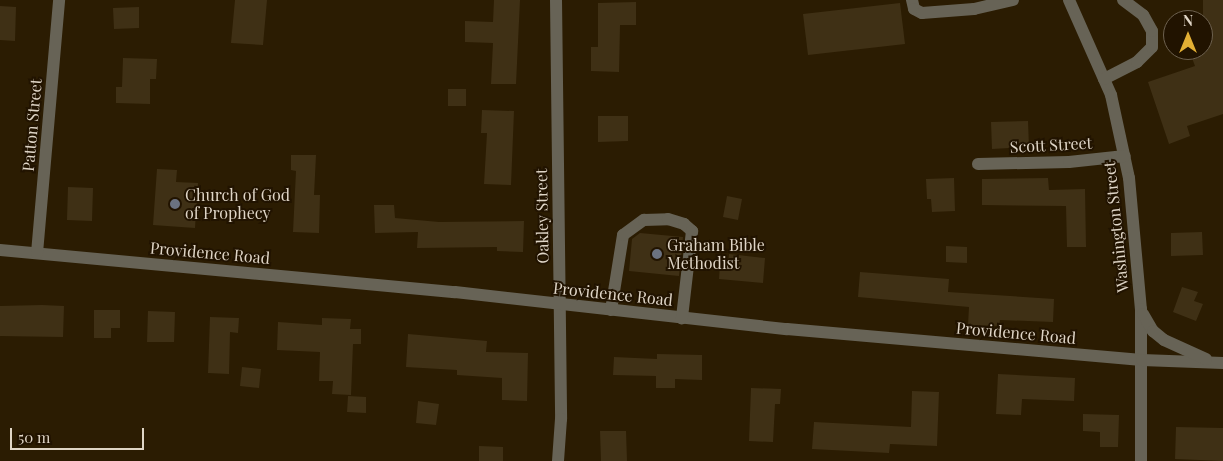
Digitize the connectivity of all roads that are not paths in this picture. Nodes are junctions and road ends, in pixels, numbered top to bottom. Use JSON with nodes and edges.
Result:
{"nodes":[{"id":1,"x":59,"y":0,"type":"edge"},
{"id":2,"x":556,"y":0,"type":"edge"},
{"id":3,"x":912,"y":0,"type":"edge"},
{"id":4,"x":1013,"y":0,"type":"edge"},
{"id":5,"x":1069,"y":0,"type":"edge"},
{"id":6,"x":1123,"y":0,"type":"edge"},
{"id":7,"x":1104,"y":80,"type":"junction"},
{"id":8,"x":1125,"y":156,"type":"junction"},
{"id":9,"x":978,"y":164,"type":"dead end"},
{"id":10,"x":0,"y":250,"type":"edge"},
{"id":11,"x":37,"y":253,"type":"junction"},
{"id":12,"x":560,"y":305,"type":"junction"},
{"id":13,"x":1141,"y":309,"type":"junction"},
{"id":14,"x":610,"y":310,"type":"junction"},
{"id":15,"x":682,"y":318,"type":"junction"},
{"id":16,"x":1142,"y":360,"type":"junction"},
{"id":17,"x":1218,"y":362,"type":"edge"},
{"id":18,"x":558,"y":461,"type":"edge"},
{"id":19,"x":1141,"y":461,"type":"edge"}],
"edges":[{"from":1,"to":11,"type":"street","name":"Patton Street"},
{"from":2,"to":12,"type":"street","name":"Oakley Street"},
{"from":3,"to":4,"type":"street"},
{"from":5,"to":7,"type":"street","name":"Washington Street"},
{"from":6,"to":7,"type":"street"},
{"from":7,"to":8,"type":"street","name":"Washington Street"},
{"from":8,"to":9,"type":"street","name":"Scott Street"},
{"from":8,"to":13,"type":"street","name":"Washington Street"},
{"from":10,"to":11,"type":"street","name":"Providence Road"},
{"from":11,"to":12,"type":"street","name":"Providence Road"},
{"from":12,"to":14,"type":"street","name":"Providence Road"},
{"from":12,"to":18,"type":"street","name":"Oakley Street"},
{"from":13,"to":16,"type":"street","name":"Washington Street"},
{"from":13,"to":17,"type":"street"},
{"from":14,"to":15,"type":"street","name":"Providence Road"},
{"from":14,"to":15,"type":"street"},
{"from":15,"to":16,"type":"street","name":"Providence Road"},
{"from":16,"to":17,"type":"street","name":"Providence Road"},
{"from":16,"to":19,"type":"street","name":"Washington Street"}]}
